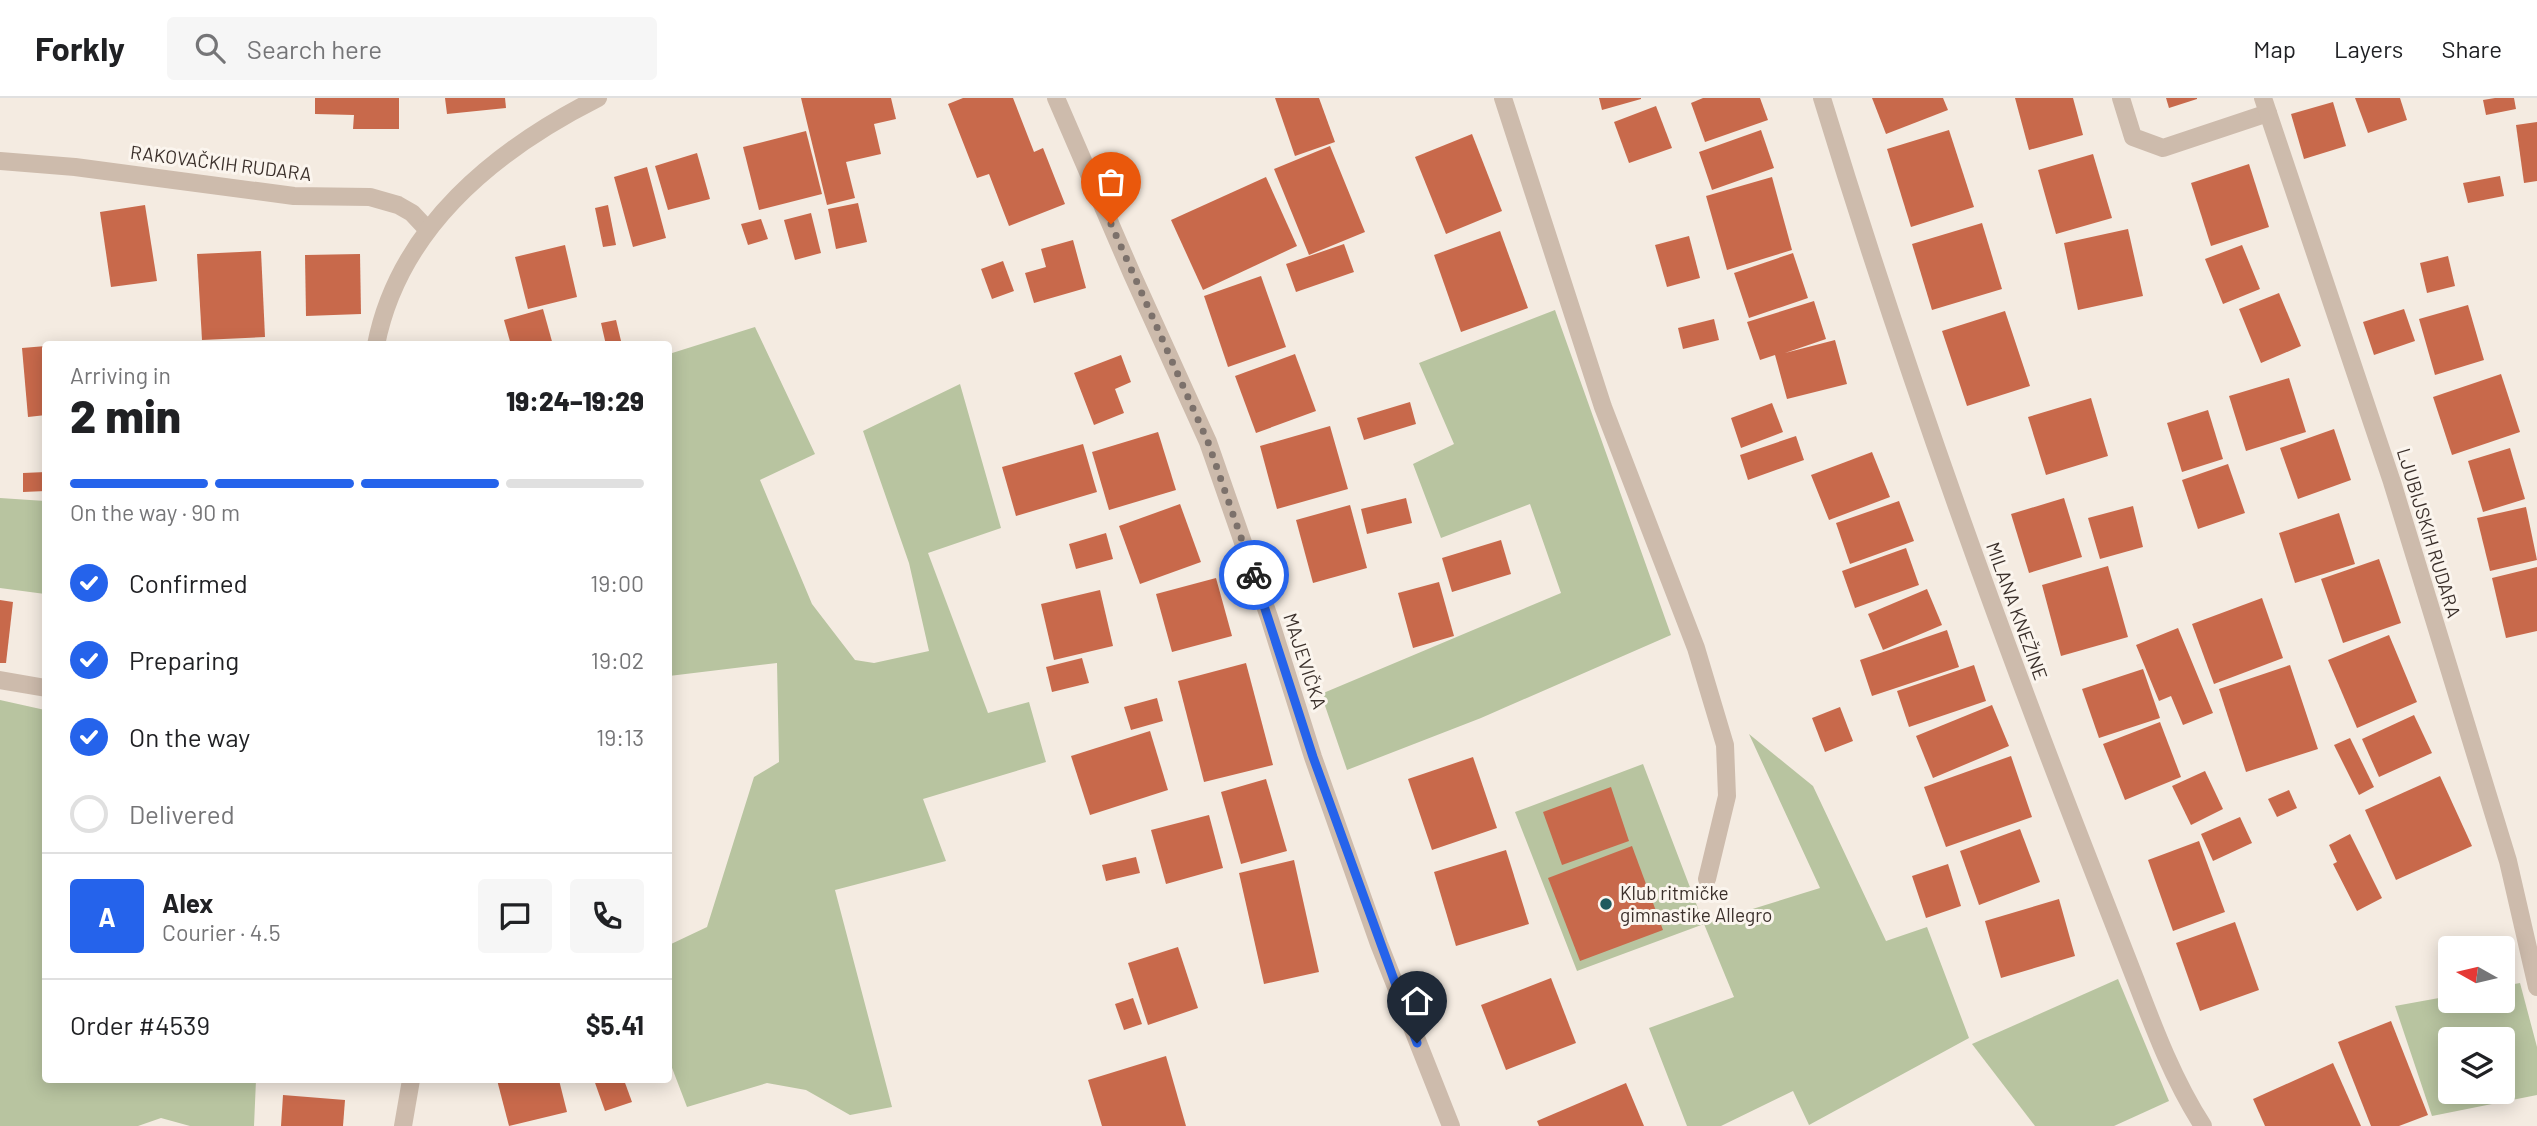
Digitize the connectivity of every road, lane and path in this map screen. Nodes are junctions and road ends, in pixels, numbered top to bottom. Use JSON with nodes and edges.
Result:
{"nodes":[{"id":1,"x":598,"y":98,"type":"edge"},
{"id":2,"x":1056,"y":98,"type":"edge"},
{"id":3,"x":1503,"y":98,"type":"edge"},
{"id":4,"x":1822,"y":98,"type":"edge"},
{"id":5,"x":2121,"y":98,"type":"edge"},
{"id":6,"x":2265,"y":105,"type":"edge"},
{"id":7,"x":0,"y":161,"type":"edge"},
{"id":8,"x":427,"y":229,"type":"junction"},
{"id":9,"x":377,"y":341,"type":"edge"},
{"id":10,"x":0,"y":680,"type":"edge"},
{"id":11,"x":42,"y":687,"type":"edge"},
{"id":12,"x":1707,"y":879,"type":"dead end"},
{"id":13,"x":2537,"y":987,"type":"edge"},
{"id":14,"x":410,"y":1083,"type":"edge"},
{"id":15,"x":403,"y":1126,"type":"edge"},
{"id":16,"x":1451,"y":1126,"type":"edge"},
{"id":17,"x":2203,"y":1126,"type":"edge"}],
"edges":[{"from":1,"to":8,"type":"street"},
{"from":2,"to":16,"type":"street","name":"MAJEVIČKA"},
{"from":3,"to":12,"type":"street"},
{"from":4,"to":17,"type":"street","name":"MILANA KNEŽINE"},
{"from":5,"to":6,"type":"street"},
{"from":6,"to":13,"type":"street","name":"LJUBIJSKIH RUDARA"},
{"from":7,"to":8,"type":"street","name":"RAKOVAČKIH RUDARA"},
{"from":8,"to":9,"type":"street"},
{"from":10,"to":11,"type":"street"},
{"from":14,"to":15,"type":"street"}]}
